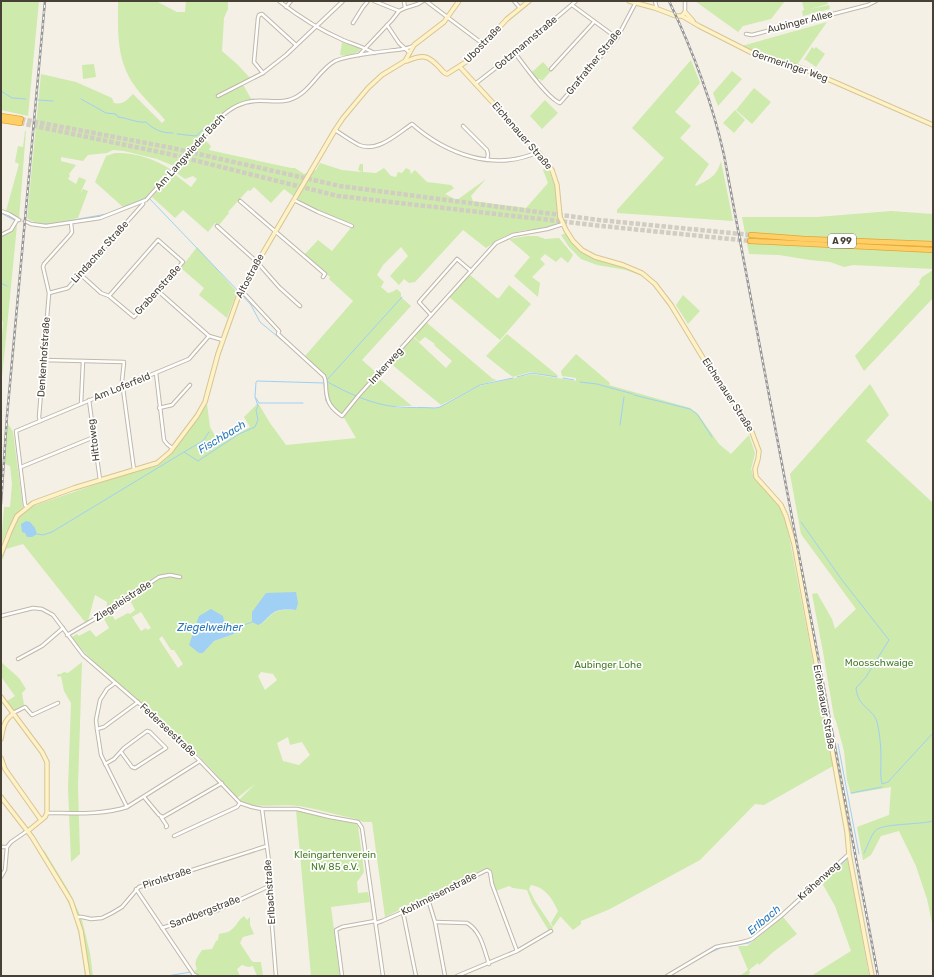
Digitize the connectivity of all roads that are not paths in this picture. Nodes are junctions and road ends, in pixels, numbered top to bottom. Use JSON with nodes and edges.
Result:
{"nodes":[{"id":1,"x":279,"y":1,"type":"edge"},
{"id":2,"x":291,"y":1,"type":"edge"},
{"id":3,"x":343,"y":1,"type":"edge"},
{"id":4,"x":368,"y":1,"type":"edge"},
{"id":5,"x":374,"y":1,"type":"edge"},
{"id":6,"x":404,"y":1,"type":"edge"},
{"id":7,"x":423,"y":1,"type":"edge"},
{"id":8,"x":426,"y":1,"type":"edge"},
{"id":9,"x":459,"y":1,"type":"edge"},
{"id":10,"x":514,"y":1,"type":"edge"},
{"id":11,"x":529,"y":1,"type":"edge"},
{"id":12,"x":576,"y":1,"type":"edge"},
{"id":13,"x":629,"y":1,"type":"edge"},
{"id":14,"x":655,"y":1,"type":"edge"},
{"id":15,"x":685,"y":1,"type":"edge"},
{"id":16,"x":876,"y":1,"type":"edge"},
{"id":17,"x":635,"y":4,"type":"junction"},
{"id":18,"x":572,"y":5,"type":"junction"},
{"id":19,"x":286,"y":7,"type":"junction"},
{"id":20,"x":405,"y":8,"type":"junction"},
{"id":21,"x":520,"y":8,"type":"junction"},
{"id":22,"x":657,"y":9,"type":"junction"},
{"id":23,"x":399,"y":11,"type":"junction"},
{"id":24,"x":685,"y":12,"type":"junction"},
{"id":25,"x":682,"y":16,"type":"junction"},
{"id":26,"x":448,"y":17,"type":"junction"},
{"id":27,"x":594,"y":22,"type":"junction"},
{"id":28,"x":694,"y":22,"type":"junction"},
{"id":29,"x":353,"y":23,"type":"dead end"},
{"id":30,"x":388,"y":25,"type":"junction"},
{"id":31,"x":316,"y":26,"type":"junction"},
{"id":32,"x":746,"y":34,"type":"dead end"},
{"id":33,"x":617,"y":38,"type":"junction"},
{"id":34,"x":483,"y":44,"type":"junction"},
{"id":35,"x":296,"y":45,"type":"junction"},
{"id":36,"x":414,"y":45,"type":"junction"},
{"id":37,"x":365,"y":48,"type":"junction"},
{"id":38,"x":405,"y":49,"type":"junction"},
{"id":39,"x":374,"y":53,"type":"junction"},
{"id":40,"x":515,"y":53,"type":"junction"},
{"id":41,"x":410,"y":54,"type":"junction"},
{"id":42,"x":359,"y":56,"type":"junction"},
{"id":43,"x":414,"y":58,"type":"junction"},
{"id":44,"x":406,"y":61,"type":"junction"},
{"id":45,"x":460,"y":67,"type":"junction"},
{"id":46,"x":551,"y":69,"type":"dead end"},
{"id":47,"x":263,"y":73,"type":"junction"},
{"id":48,"x":475,"y":84,"type":"junction"},
{"id":49,"x":218,"y":96,"type":"dead end"},
{"id":50,"x":1,"y":113,"type":"edge"},
{"id":51,"x":1,"y":116,"type":"edge"},
{"id":52,"x":1,"y":120,"type":"edge"},
{"id":53,"x":20,"y":121,"type":"junction"},
{"id":54,"x":933,"y":125,"type":"edge"},
{"id":55,"x":463,"y":126,"type":"dead end"},
{"id":56,"x":335,"y":130,"type":"junction"},
{"id":57,"x":538,"y":152,"type":"junction"},
{"id":58,"x":486,"y":160,"type":"junction"},
{"id":59,"x":293,"y":200,"type":"junction"},
{"id":60,"x":240,"y":201,"type":"dead end"},
{"id":61,"x":143,"y":202,"type":"junction"},
{"id":62,"x":1,"y":211,"type":"edge"},
{"id":63,"x":27,"y":222,"type":"tunnel mouth"},
{"id":64,"x":70,"y":223,"type":"junction"},
{"id":65,"x":563,"y":224,"type":"junction"},
{"id":66,"x":217,"y":226,"type":"dead end"},
{"id":67,"x":352,"y":226,"type":"dead end"},
{"id":68,"x":275,"y":232,"type":"junction"},
{"id":69,"x":1,"y":235,"type":"edge"},
{"id":70,"x":751,"y":235,"type":"tunnel mouth"},
{"id":71,"x":750,"y":241,"type":"tunnel mouth"},
{"id":72,"x":933,"y":244,"type":"edge"},
{"id":73,"x":933,"y":250,"type":"edge"},
{"id":74,"x":257,"y":262,"type":"junction"},
{"id":75,"x":471,"y":271,"type":"junction"},
{"id":76,"x":80,"y":274,"type":"junction"},
{"id":77,"x":323,"y":277,"type":"dead end"},
{"id":78,"x":158,"y":291,"type":"junction"},
{"id":79,"x":240,"y":292,"type":"junction"},
{"id":80,"x":49,"y":293,"type":"junction"},
{"id":81,"x":109,"y":296,"type":"junction"},
{"id":82,"x":300,"y":306,"type":"dead end"},
{"id":83,"x":432,"y":315,"type":"junction"},
{"id":84,"x":209,"y":336,"type":"junction"},
{"id":85,"x":223,"y":340,"type":"junction"},
{"id":86,"x":44,"y":360,"type":"junction"},
{"id":87,"x":83,"y":361,"type":"junction"},
{"id":88,"x":156,"y":373,"type":"junction"},
{"id":89,"x":190,"y":385,"type":"dead end"},
{"id":90,"x":123,"y":386,"type":"junction"},
{"id":91,"x":89,"y":400,"type":"junction"},
{"id":92,"x":81,"y":404,"type":"junction"},
{"id":93,"x":159,"y":408,"type":"junction"},
{"id":94,"x":40,"y":421,"type":"junction"},
{"id":95,"x":94,"y":437,"type":"junction"},
{"id":96,"x":173,"y":449,"type":"junction"},
{"id":97,"x":21,"y":467,"type":"junction"},
{"id":98,"x":134,"y":470,"type":"junction"},
{"id":99,"x":100,"y":480,"type":"junction"},
{"id":100,"x":27,"y":507,"type":"junction"},
{"id":101,"x":1,"y":554,"type":"edge"},
{"id":102,"x":180,"y":577,"type":"dead end"},
{"id":103,"x":1,"y":616,"type":"edge"},
{"id":104,"x":63,"y":628,"type":"junction"},
{"id":105,"x":67,"y":635,"type":"junction"},
{"id":106,"x":18,"y":660,"type":"dead end"},
{"id":107,"x":115,"y":682,"type":"junction"},
{"id":108,"x":1,"y":697,"type":"edge"},
{"id":109,"x":138,"y":702,"type":"junction"},
{"id":110,"x":58,"y":704,"type":"dead end"},
{"id":111,"x":13,"y":714,"type":"junction"},
{"id":112,"x":97,"y":729,"type":"junction"},
{"id":113,"x":1,"y":739,"type":"edge"},
{"id":114,"x":121,"y":752,"type":"junction"},
{"id":115,"x":1,"y":758,"type":"edge"},
{"id":116,"x":200,"y":761,"type":"junction"},
{"id":117,"x":105,"y":764,"type":"junction"},
{"id":118,"x":222,"y":783,"type":"junction"},
{"id":119,"x":144,"y":796,"type":"junction"},
{"id":120,"x":1,"y":797,"type":"edge"},
{"id":121,"x":240,"y":803,"type":"junction"},
{"id":122,"x":127,"y":807,"type":"junction"},
{"id":123,"x":262,"y":809,"type":"junction"},
{"id":124,"x":48,"y":814,"type":"junction"},
{"id":125,"x":161,"y":817,"type":"junction"},
{"id":126,"x":41,"y":820,"type":"junction"},
{"id":127,"x":166,"y":827,"type":"dead end"},
{"id":128,"x":28,"y":831,"type":"junction"},
{"id":129,"x":174,"y":836,"type":"dead end"},
{"id":130,"x":267,"y":846,"type":"junction"},
{"id":131,"x":1,"y":847,"type":"edge"},
{"id":132,"x":7,"y":847,"type":"junction"},
{"id":133,"x":849,"y":854,"type":"junction"},
{"id":134,"x":1,"y":877,"type":"edge"},
{"id":135,"x":269,"y":887,"type":"junction"},
{"id":136,"x":136,"y":889,"type":"junction"},
{"id":137,"x":428,"y":899,"type":"junction"},
{"id":138,"x":403,"y":912,"type":"junction"},
{"id":139,"x":77,"y":917,"type":"junction"},
{"id":140,"x":375,"y":922,"type":"junction"},
{"id":141,"x":435,"y":922,"type":"junction"},
{"id":142,"x":162,"y":928,"type":"junction"},
{"id":143,"x":551,"y":931,"type":"dead end"},
{"id":144,"x":517,"y":951,"type":"junction"},
{"id":145,"x":489,"y":964,"type":"junction"},
{"id":146,"x":88,"y":976,"type":"edge"},
{"id":147,"x":197,"y":976,"type":"edge"},
{"id":148,"x":276,"y":976,"type":"edge"},
{"id":149,"x":342,"y":976,"type":"edge"},
{"id":150,"x":383,"y":976,"type":"edge"},
{"id":151,"x":416,"y":976,"type":"edge"},
{"id":152,"x":445,"y":976,"type":"edge"},
{"id":153,"x":457,"y":976,"type":"edge"},
{"id":154,"x":666,"y":976,"type":"edge"},
{"id":155,"x":872,"y":976,"type":"edge"}],
"edges":[{"from":1,"to":19,"type":"street"},
{"from":2,"to":19,"type":"street"},
{"from":3,"to":31,"type":"street"},
{"from":4,"to":29,"type":"street"},
{"from":5,"to":23,"type":"street"},
{"from":6,"to":20,"type":"street"},
{"from":7,"to":20,"type":"street"},
{"from":8,"to":26,"type":"street"},
{"from":9,"to":26,"type":"street"},
{"from":10,"to":21,"type":"street"},
{"from":11,"to":21,"type":"street","name":"Ubostraße"},
{"from":12,"to":18,"type":"street","name":"Gotzmannstraße"},
{"from":13,"to":17,"type":"street","name":"Germeringer Weg"},
{"from":14,"to":22,"type":"street"},
{"from":15,"to":24,"type":"street"},
{"from":16,"to":32,"type":"street","name":"Aubinger Allee"},
{"from":17,"to":22,"type":"street","name":"Germeringer Weg"},
{"from":17,"to":33,"type":"street","name":"Grafrather Straße"},
{"from":18,"to":27,"type":"street"},
{"from":18,"to":40,"type":"street","name":"Gotzmannstraße"},
{"from":19,"to":31,"type":"street"},
{"from":20,"to":23,"type":"street"},
{"from":21,"to":34,"type":"street","name":"Ubostraße"},
{"from":22,"to":25,"type":"street","name":"Germeringer Weg"},
{"from":23,"to":30,"type":"street"},
{"from":24,"to":25,"type":"street"},
{"from":24,"to":28,"type":"street","name":"Germeringer Weg"},
{"from":25,"to":28,"type":"street","name":"Germeringer Weg"},
{"from":26,"to":34,"type":"street"},
{"from":26,"to":36,"type":"street"},
{"from":27,"to":33,"type":"street"},
{"from":27,"to":46,"type":"street"},
{"from":28,"to":54,"type":"street","name":"Germeringer Weg"},
{"from":30,"to":37,"type":"street"},
{"from":30,"to":38,"type":"street"},
{"from":31,"to":35,"type":"street"},
{"from":31,"to":37,"type":"street"},
{"from":33,"to":40,"type":"street","name":"Grafrather Straße"},
{"from":34,"to":45,"type":"street","name":"Ubostraße"},
{"from":35,"to":47,"type":"street"},
{"from":35,"to":47,"type":"street"},
{"from":36,"to":38,"type":"street","name":"Am Langwieder Bach"},
{"from":36,"to":41,"type":"street"},
{"from":37,"to":39,"type":"street"},
{"from":37,"to":42,"type":"street"},
{"from":38,"to":39,"type":"street","name":"Am Langwieder Bach"},
{"from":38,"to":41,"type":"street"},
{"from":39,"to":42,"type":"street","name":"Am Langwieder Bach"},
{"from":40,"to":48,"type":"street","name":"Gotzmannstraße"},
{"from":41,"to":43,"type":"street"},
{"from":41,"to":44,"type":"street"},
{"from":42,"to":61,"type":"street","name":"Am Langwieder Bach"},
{"from":43,"to":44,"type":"street","name":"Ubostraße"},
{"from":43,"to":45,"type":"street","name":"Ubostraße"},
{"from":44,"to":56,"type":"street","name":"Altostraße"},
{"from":45,"to":48,"type":"street","name":"Eichenauer Straße"},
{"from":47,"to":49,"type":"street"},
{"from":48,"to":57,"type":"street","name":"Eichenauer Straße"},
{"from":50,"to":53,"type":"highway"},
{"from":51,"to":53,"type":"highway"},
{"from":52,"to":53,"type":"highway"},
{"from":55,"to":58,"type":"street"},
{"from":56,"to":58,"type":"street"},
{"from":56,"to":59,"type":"street","name":"Altostraße"},
{"from":57,"to":58,"type":"street"},
{"from":57,"to":65,"type":"street","name":"Eichenauer Straße"},
{"from":59,"to":67,"type":"street"},
{"from":59,"to":68,"type":"street","name":"Altostraße"},
{"from":60,"to":68,"type":"street"},
{"from":61,"to":64,"type":"street","name":"Am Langwieder Bach"},
{"from":61,"to":76,"type":"street","name":"Lindacher Straße"},
{"from":62,"to":69,"type":"street"},
{"from":63,"to":64,"type":"street","name":"Am Langwieder Bach"},
{"from":64,"to":80,"type":"street","name":"Denkenhofstraße"},
{"from":65,"to":75,"type":"street","name":"Imkerweg"},
{"from":65,"to":133,"type":"street","name":"Eichenauer Straße"},
{"from":66,"to":74,"type":"street"},
{"from":68,"to":74,"type":"street","name":"Altostraße"},
{"from":68,"to":77,"type":"street"},
{"from":70,"to":72,"type":"highway","number":"A 99"},
{"from":71,"to":73,"type":"highway","number":"A 99"},
{"from":74,"to":79,"type":"street","name":"Altostraße"},
{"from":74,"to":82,"type":"street"},
{"from":75,"to":83,"type":"street","name":"Imkerweg"},
{"from":75,"to":83,"type":"street"},
{"from":76,"to":80,"type":"street","name":"Lindacher Straße"},
{"from":76,"to":81,"type":"street"},
{"from":78,"to":81,"type":"street","name":"Grabenstraße"},
{"from":78,"to":81,"type":"street","name":"Grabenstraße"},
{"from":78,"to":84,"type":"street"},
{"from":79,"to":83,"type":"street","name":"Imkerweg"},
{"from":79,"to":85,"type":"street","name":"Altostraße"},
{"from":80,"to":86,"type":"street","name":"Denkenhofstraße"},
{"from":84,"to":85,"type":"street"},
{"from":84,"to":88,"type":"street","name":"Am Loferfeld"},
{"from":85,"to":96,"type":"street","name":"Altostraße"},
{"from":86,"to":87,"type":"street"},
{"from":86,"to":94,"type":"street","name":"Denkenhofstraße"},
{"from":87,"to":90,"type":"street"},
{"from":87,"to":92,"type":"street"},
{"from":88,"to":90,"type":"street","name":"Am Loferfeld"},
{"from":88,"to":93,"type":"street"},
{"from":89,"to":93,"type":"street"},
{"from":90,"to":91,"type":"street","name":"Am Loferfeld"},
{"from":90,"to":98,"type":"street"},
{"from":91,"to":92,"type":"street","name":"Am Loferfeld"},
{"from":91,"to":95,"type":"street","name":"Hittoweg"},
{"from":92,"to":94,"type":"street","name":"Am Loferfeld"},
{"from":93,"to":96,"type":"street"},
{"from":94,"to":97,"type":"street","name":"Am Loferfeld"},
{"from":95,"to":97,"type":"street"},
{"from":95,"to":99,"type":"street","name":"Hittoweg"},
{"from":96,"to":98,"type":"street","name":"Altostraße"},
{"from":97,"to":100,"type":"street"},
{"from":98,"to":99,"type":"street","name":"Altostraße"},
{"from":99,"to":100,"type":"street","name":"Altostraße"},
{"from":100,"to":101,"type":"street"},
{"from":102,"to":105,"type":"street","name":"Ziegeleistraße"},
{"from":103,"to":104,"type":"street","name":"Federseestraße"},
{"from":104,"to":105,"type":"street","name":"Federseestraße"},
{"from":104,"to":106,"type":"street"},
{"from":105,"to":107,"type":"street","name":"Federseestraße"},
{"from":107,"to":109,"type":"street","name":"Federseestraße"},
{"from":107,"to":112,"type":"street"},
{"from":108,"to":111,"type":"street"},
{"from":109,"to":112,"type":"street"},
{"from":109,"to":116,"type":"street","name":"Federseestraße"},
{"from":110,"to":111,"type":"street"},
{"from":111,"to":113,"type":"street"},
{"from":111,"to":124,"type":"street"},
{"from":112,"to":117,"type":"street"},
{"from":114,"to":114,"type":"street"},
{"from":114,"to":117,"type":"street"},
{"from":115,"to":126,"type":"street"},
{"from":116,"to":118,"type":"street","name":"Federseestraße"},
{"from":116,"to":119,"type":"street"},
{"from":117,"to":122,"type":"street"},
{"from":118,"to":121,"type":"street","name":"Federseestraße"},
{"from":118,"to":125,"type":"street"},
{"from":119,"to":122,"type":"street"},
{"from":119,"to":125,"type":"street"},
{"from":120,"to":128,"type":"street"},
{"from":121,"to":123,"type":"street"},
{"from":121,"to":129,"type":"street"},
{"from":122,"to":124,"type":"street"},
{"from":123,"to":130,"type":"street","name":"Erlbachstraße"},
{"from":123,"to":140,"type":"street"},
{"from":124,"to":126,"type":"street"},
{"from":125,"to":127,"type":"street"},
{"from":126,"to":128,"type":"street"},
{"from":128,"to":132,"type":"street"},
{"from":128,"to":139,"type":"street"},
{"from":130,"to":135,"type":"street","name":"Erlbachstraße"},
{"from":130,"to":136,"type":"street","name":"Pirolstraße"},
{"from":131,"to":132,"type":"street"},
{"from":132,"to":134,"type":"street"},
{"from":133,"to":154,"type":"street","name":"Krähenweg"},
{"from":133,"to":155,"type":"street","name":"Eichenauer Straße"},
{"from":135,"to":142,"type":"street","name":"Sandbergstraße"},
{"from":135,"to":148,"type":"street","name":"Erlbachstraße"},
{"from":136,"to":139,"type":"street","name":"Pirolstraße"},
{"from":136,"to":142,"type":"street"},
{"from":137,"to":138,"type":"street","name":"Kohlmeisenstraße"},
{"from":137,"to":141,"type":"street"},
{"from":137,"to":144,"type":"street","name":"Kohlmeisenstraße"},
{"from":138,"to":140,"type":"street","name":"Kohlmeisenstraße"},
{"from":138,"to":151,"type":"street"},
{"from":139,"to":146,"type":"street"},
{"from":140,"to":149,"type":"street","name":"Kohlmeisenstraße"},
{"from":140,"to":150,"type":"street"},
{"from":141,"to":145,"type":"street"},
{"from":141,"to":152,"type":"street"},
{"from":142,"to":147,"type":"street"},
{"from":143,"to":144,"type":"street"},
{"from":144,"to":145,"type":"street"},
{"from":145,"to":153,"type":"street"}]}
